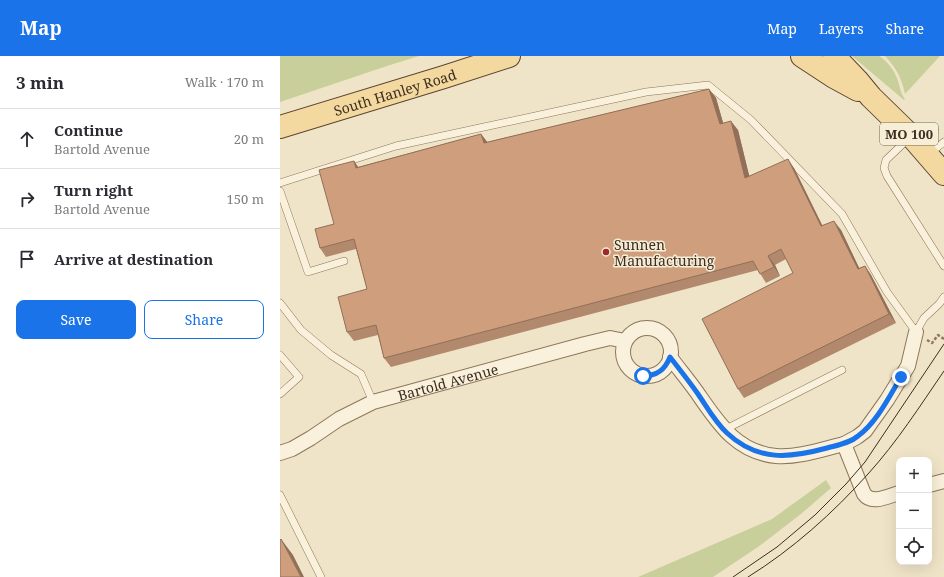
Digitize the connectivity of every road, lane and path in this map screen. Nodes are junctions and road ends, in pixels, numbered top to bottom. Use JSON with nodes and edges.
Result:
{"nodes":[{"id":1,"x":509,"y":56,"type":"edge"},
{"id":2,"x":802,"y":56,"type":"edge"},
{"id":3,"x":834,"y":56,"type":"edge"},
{"id":4,"x":871,"y":97,"type":"junction"},
{"id":5,"x":933,"y":124,"type":"dead end"},
{"id":6,"x":280,"y":127,"type":"edge"},
{"id":7,"x":940,"y":132,"type":"dead end"},
{"id":8,"x":911,"y":136,"type":"junction"},
{"id":9,"x":936,"y":148,"type":"edge"},
{"id":10,"x":944,"y":174,"type":"edge"},
{"id":11,"x":280,"y":183,"type":"edge"},
{"id":12,"x":280,"y":191,"type":"edge"},
{"id":13,"x":344,"y":261,"type":"dead end"},
{"id":14,"x":944,"y":266,"type":"edge"},
{"id":15,"x":944,"y":297,"type":"edge"},
{"id":16,"x":280,"y":304,"type":"edge"},
{"id":17,"x":920,"y":335,"type":"junction"},
{"id":18,"x":944,"y":339,"type":"edge"},
{"id":19,"x":625,"y":341,"type":"junction"},
{"id":20,"x":280,"y":355,"type":"edge"},
{"id":21,"x":670,"y":357,"type":"junction"},
{"id":22,"x":842,"y":370,"type":"dead end"},
{"id":23,"x":280,"y":394,"type":"edge"},
{"id":24,"x":373,"y":402,"type":"junction"},
{"id":25,"x":724,"y":430,"type":"junction"},
{"id":26,"x":844,"y":444,"type":"junction"},
{"id":27,"x":280,"y":453,"type":"edge"},
{"id":28,"x":944,"y":481,"type":"edge"},
{"id":29,"x":932,"y":484,"type":"edge"},
{"id":30,"x":896,"y":494,"type":"edge"},
{"id":31,"x":280,"y":495,"type":"edge"},
{"id":32,"x":321,"y":577,"type":"edge"}],
"edges":[{"from":1,"to":6,"type":"main road","name":"South Hanley Road"},
{"from":2,"to":4,"type":"main road","number":"MO 100"},
{"from":3,"to":4,"type":"main road","number":"MO 100"},
{"from":4,"to":8,"type":"main road","number":"MO 100"},
{"from":5,"to":7,"type":"path"},
{"from":8,"to":9,"type":"main road","number":"MO 100"},
{"from":8,"to":14,"type":"lane"},
{"from":9,"to":10,"type":"main road","number":"MO 100"},
{"from":11,"to":17,"type":"lane"},
{"from":12,"to":13,"type":"lane"},
{"from":15,"to":17,"type":"lane"},
{"from":16,"to":24,"type":"lane"},
{"from":17,"to":18,"type":"path"},
{"from":17,"to":26,"type":"street"},
{"from":19,"to":21,"type":"street"},
{"from":19,"to":21,"type":"street"},
{"from":19,"to":24,"type":"street","name":"Bartold Avenue"},
{"from":20,"to":23,"type":"lane"},
{"from":21,"to":25,"type":"street"},
{"from":22,"to":25,"type":"lane"},
{"from":24,"to":27,"type":"street","name":"Bartold Avenue"},
{"from":25,"to":26,"type":"street"},
{"from":26,"to":30,"type":"street"},
{"from":28,"to":29,"type":"street"},
{"from":31,"to":32,"type":"lane"}]}
